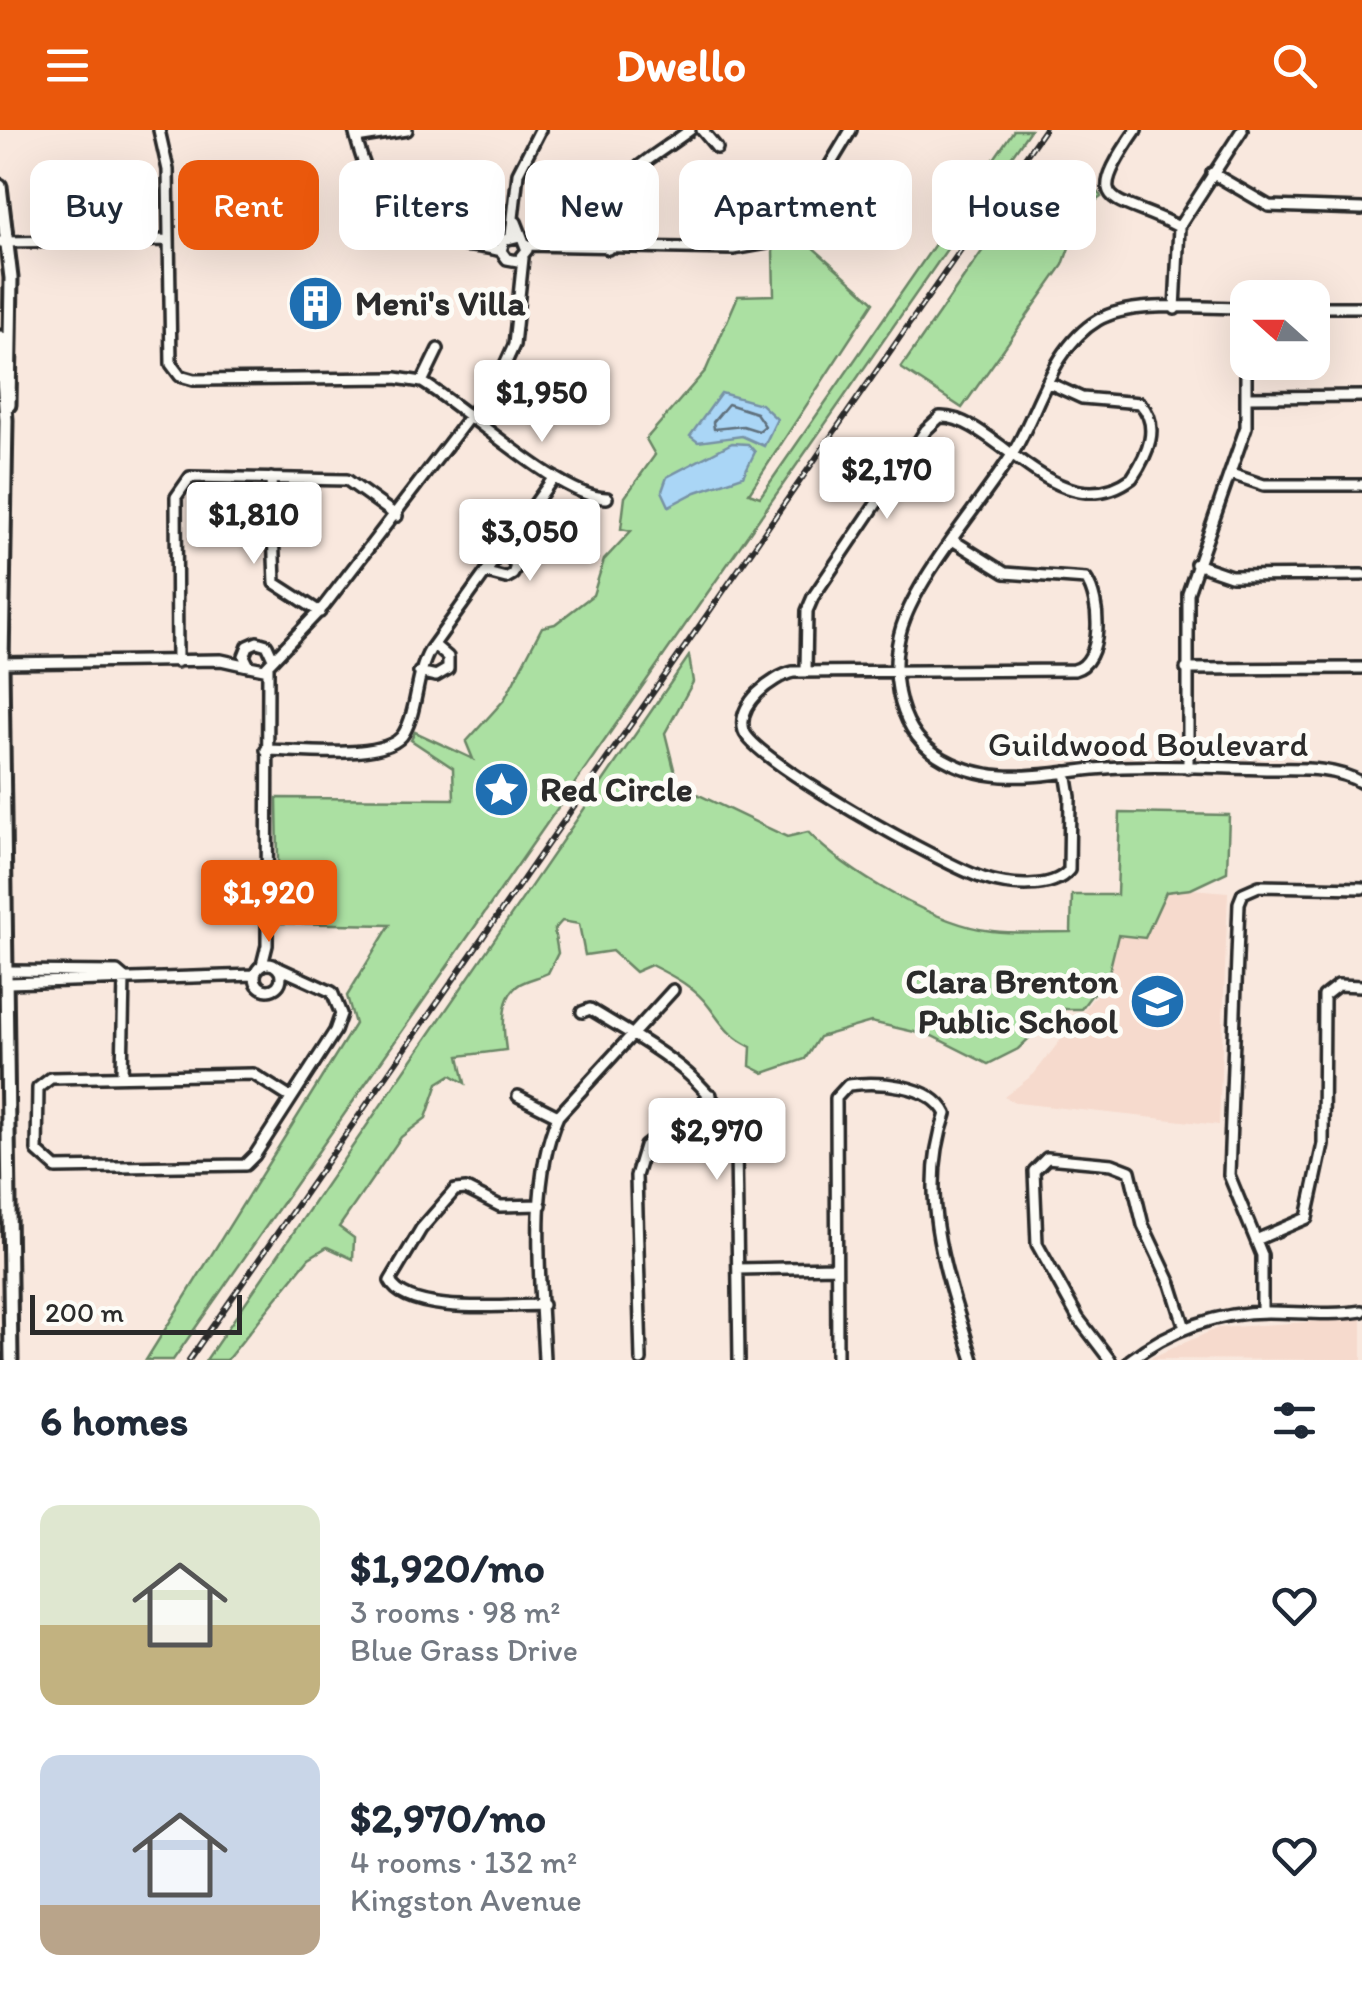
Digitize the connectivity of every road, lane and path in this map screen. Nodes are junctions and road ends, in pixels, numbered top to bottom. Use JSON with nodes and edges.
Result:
{"nodes":[{"id":1,"x":159,"y":130,"type":"edge"},
{"id":2,"x":407,"y":130,"type":"edge"},
{"id":3,"x":540,"y":130,"type":"edge"},
{"id":4,"x":690,"y":130,"type":"edge"},
{"id":5,"x":702,"y":130,"type":"edge"},
{"id":6,"x":852,"y":130,"type":"edge"},
{"id":7,"x":1136,"y":130,"type":"edge"},
{"id":8,"x":1242,"y":130,"type":"edge"},
{"id":9,"x":355,"y":134,"type":"edge"},
{"id":10,"x":717,"y":148,"type":"dead end"},
{"id":11,"x":363,"y":160,"type":"edge"},
{"id":12,"x":651,"y":160,"type":"edge"},
{"id":13,"x":1212,"y":173,"type":"junction"},
{"id":14,"x":0,"y":186,"type":"edge"},
{"id":15,"x":1362,"y":209,"type":"edge"},
{"id":16,"x":1179,"y":227,"type":"junction"},
{"id":17,"x":168,"y":240,"type":"junction"},
{"id":18,"x":5,"y":242,"type":"edge"},
{"id":19,"x":518,"y":245,"type":"junction"},
{"id":20,"x":505,"y":246,"type":"edge"},
{"id":21,"x":525,"y":246,"type":"edge"},
{"id":22,"x":659,"y":249,"type":"edge"},
{"id":23,"x":494,"y":250,"type":"edge"},
{"id":24,"x":504,"y":255,"type":"junction"},
{"id":25,"x":517,"y":283,"type":"junction"},
{"id":26,"x":1330,"y":307,"type":"edge"},
{"id":27,"x":1362,"y":307,"type":"edge"},
{"id":28,"x":1230,"y":308,"type":"edge"},
{"id":29,"x":1175,"y":309,"type":"junction"},
{"id":30,"x":0,"y":337,"type":"edge"},
{"id":31,"x":438,"y":349,"type":"dead end"},
{"id":32,"x":1247,"y":380,"type":"edge"},
{"id":33,"x":422,"y":382,"type":"junction"},
{"id":34,"x":1048,"y":383,"type":"junction"},
{"id":35,"x":1362,"y":396,"type":"edge"},
{"id":36,"x":1247,"y":397,"type":"junction"},
{"id":37,"x":471,"y":416,"type":"junction"},
{"id":38,"x":6,"y":420,"type":"junction"},
{"id":39,"x":1011,"y":456,"type":"junction"},
{"id":40,"x":1231,"y":474,"type":"junction"},
{"id":41,"x":554,"y":477,"type":"junction"},
{"id":42,"x":271,"y":478,"type":"junction"},
{"id":43,"x":1362,"y":484,"type":"edge"},
{"id":44,"x":607,"y":498,"type":"dead end"},
{"id":45,"x":396,"y":516,"type":"junction"},
{"id":46,"x":954,"y":541,"type":"junction"},
{"id":47,"x":504,"y":550,"type":"junction"},
{"id":48,"x":1196,"y":564,"type":"junction"},
{"id":49,"x":487,"y":573,"type":"junction"},
{"id":50,"x":1362,"y":575,"type":"edge"},
{"id":51,"x":320,"y":612,"type":"junction"},
{"id":52,"x":285,"y":644,"type":"junction"},
{"id":53,"x":267,"y":645,"type":"junction"},
{"id":54,"x":434,"y":645,"type":"junction"},
{"id":55,"x":245,"y":651,"type":"junction"},
{"id":56,"x":221,"y":660,"type":"junction"},
{"id":57,"x":270,"y":661,"type":"junction"},
{"id":58,"x":178,"y":662,"type":"junction"},
{"id":59,"x":2,"y":663,"type":"edge"},
{"id":60,"x":251,"y":668,"type":"junction"},
{"id":61,"x":1362,"y":668,"type":"edge"},
{"id":62,"x":1186,"y":669,"type":"junction"},
{"id":63,"x":898,"y":670,"type":"junction"},
{"id":64,"x":806,"y":671,"type":"junction"},
{"id":65,"x":419,"y":672,"type":"junction"},
{"id":66,"x":266,"y":691,"type":"junction"},
{"id":67,"x":266,"y":750,"type":"junction"},
{"id":68,"x":1188,"y":768,"type":"junction"},
{"id":69,"x":1066,"y":772,"type":"junction"},
{"id":70,"x":1362,"y":783,"type":"edge"},
{"id":71,"x":2,"y":826,"type":"edge"},
{"id":72,"x":1362,"y":888,"type":"edge"},
{"id":73,"x":267,"y":945,"type":"junction"},
{"id":74,"x":276,"y":966,"type":"junction"},
{"id":75,"x":258,"y":974,"type":"junction"},
{"id":76,"x":300,"y":976,"type":"junction"},
{"id":77,"x":8,"y":977,"type":"junction"},
{"id":78,"x":124,"y":978,"type":"junction"},
{"id":79,"x":280,"y":984,"type":"junction"},
{"id":80,"x":1362,"y":986,"type":"edge"},
{"id":81,"x":673,"y":990,"type":"dead end"},
{"id":82,"x":582,"y":1012,"type":"dead end"},
{"id":83,"x":631,"y":1034,"type":"junction"},
{"id":84,"x":122,"y":1075,"type":"junction"},
{"id":85,"x":711,"y":1095,"type":"junction"},
{"id":86,"x":518,"y":1096,"type":"dead end"},
{"id":87,"x":292,"y":1098,"type":"junction"},
{"id":88,"x":558,"y":1116,"type":"junction"},
{"id":89,"x":541,"y":1205,"type":"junction"},
{"id":90,"x":1256,"y":1240,"type":"junction"},
{"id":91,"x":836,"y":1268,"type":"junction"},
{"id":92,"x":738,"y":1270,"type":"junction"},
{"id":93,"x":543,"y":1305,"type":"junction"},
{"id":94,"x":1362,"y":1310,"type":"edge"},
{"id":95,"x":1262,"y":1312,"type":"junction"},
{"id":96,"x":1185,"y":1328,"type":"junction"},
{"id":97,"x":11,"y":1360,"type":"edge"},
{"id":98,"x":544,"y":1360,"type":"edge"},
{"id":99,"x":641,"y":1360,"type":"edge"},
{"id":100,"x":739,"y":1360,"type":"edge"},
{"id":101,"x":837,"y":1360,"type":"edge"},
{"id":102,"x":972,"y":1360,"type":"edge"},
{"id":103,"x":1110,"y":1360,"type":"edge"},
{"id":104,"x":1130,"y":1360,"type":"edge"}],
"edges":[{"from":1,"to":17,"type":"street"},
{"from":2,"to":9,"type":"street"},
{"from":3,"to":19,"type":"street"},
{"from":4,"to":12,"type":"street"},
{"from":5,"to":10,"type":"street"},
{"from":6,"to":22,"type":"street"},
{"from":7,"to":16,"type":"street"},
{"from":8,"to":13,"type":"street"},
{"from":9,"to":11,"type":"street"},
{"from":13,"to":15,"type":"street"},
{"from":13,"to":16,"type":"street"},
{"from":14,"to":18,"type":"main road"},
{"from":16,"to":29,"type":"street"},
{"from":17,"to":18,"type":"street"},
{"from":17,"to":33,"type":"street"},
{"from":18,"to":38,"type":"main road"},
{"from":19,"to":20,"type":"street"},
{"from":19,"to":21,"type":"street"},
{"from":19,"to":24,"type":"street"},
{"from":19,"to":24,"type":"street"},
{"from":19,"to":25,"type":"street"},
{"from":23,"to":24,"type":"street"},
{"from":24,"to":25,"type":"street"},
{"from":25,"to":37,"type":"street"},
{"from":26,"to":27,"type":"street"},
{"from":28,"to":29,"type":"street","name":"Guildwood Boulevard"},
{"from":29,"to":34,"type":"street","name":"Guildwood Boulevard"},
{"from":30,"to":38,"type":"main road"},
{"from":31,"to":33,"type":"street"},
{"from":32,"to":36,"type":"street"},
{"from":33,"to":37,"type":"street"},
{"from":34,"to":39,"type":"street","name":"Guildwood Boulevard"},
{"from":34,"to":39,"type":"street"},
{"from":35,"to":36,"type":"street"},
{"from":36,"to":40,"type":"street"},
{"from":37,"to":41,"type":"street"},
{"from":37,"to":45,"type":"street"},
{"from":38,"to":59,"type":"main road"},
{"from":39,"to":46,"type":"street","name":"Guildwood Boulevard"},
{"from":39,"to":64,"type":"street"},
{"from":40,"to":43,"type":"street"},
{"from":40,"to":48,"type":"street"},
{"from":41,"to":44,"type":"street"},
{"from":41,"to":47,"type":"street"},
{"from":42,"to":45,"type":"street"},
{"from":42,"to":51,"type":"street"},
{"from":42,"to":58,"type":"street"},
{"from":45,"to":51,"type":"street"},
{"from":46,"to":63,"type":"street","name":"Guildwood Boulevard"},
{"from":46,"to":63,"type":"street"},
{"from":47,"to":49,"type":"street"},
{"from":47,"to":49,"type":"street"},
{"from":48,"to":50,"type":"street"},
{"from":48,"to":62,"type":"street"},
{"from":49,"to":54,"type":"street"},
{"from":51,"to":52,"type":"street"},
{"from":52,"to":53,"type":"street"},
{"from":52,"to":57,"type":"street"},
{"from":53,"to":55,"type":"street"},
{"from":53,"to":57,"type":"street"},
{"from":54,"to":65,"type":"street"},
{"from":54,"to":65,"type":"street"},
{"from":55,"to":56,"type":"street"},
{"from":55,"to":60,"type":"street"},
{"from":56,"to":58,"type":"street"},
{"from":56,"to":60,"type":"street"},
{"from":57,"to":60,"type":"street"},
{"from":57,"to":66,"type":"street"},
{"from":58,"to":59,"type":"street"},
{"from":59,"to":71,"type":"main road"},
{"from":60,"to":66,"type":"street"},
{"from":61,"to":62,"type":"street"},
{"from":62,"to":68,"type":"street"},
{"from":63,"to":64,"type":"street"},
{"from":63,"to":69,"type":"street","name":"Guildwood Boulevard"},
{"from":64,"to":69,"type":"street"},
{"from":65,"to":67,"type":"street"},
{"from":66,"to":67,"type":"street"},
{"from":67,"to":73,"type":"street"},
{"from":68,"to":69,"type":"street","name":"Guildwood Boulevard"},
{"from":68,"to":70,"type":"street","name":"Guildwood Boulevard"},
{"from":71,"to":77,"type":"main road"},
{"from":72,"to":90,"type":"street"},
{"from":73,"to":74,"type":"street"},
{"from":73,"to":75,"type":"street"},
{"from":74,"to":75,"type":"street"},
{"from":74,"to":76,"type":"street"},
{"from":74,"to":79,"type":"street"},
{"from":75,"to":78,"type":"street"},
{"from":75,"to":79,"type":"street"},
{"from":76,"to":79,"type":"street"},
{"from":76,"to":87,"type":"street"},
{"from":77,"to":78,"type":"street"},
{"from":77,"to":97,"type":"main road"},
{"from":78,"to":84,"type":"street"},
{"from":80,"to":90,"type":"street"},
{"from":81,"to":83,"type":"street"},
{"from":82,"to":83,"type":"street"},
{"from":83,"to":85,"type":"street"},
{"from":83,"to":88,"type":"street"},
{"from":84,"to":87,"type":"street"},
{"from":84,"to":87,"type":"street"},
{"from":85,"to":92,"type":"street"},
{"from":85,"to":99,"type":"street"},
{"from":86,"to":88,"type":"street"},
{"from":88,"to":89,"type":"street"},
{"from":89,"to":93,"type":"street"},
{"from":89,"to":93,"type":"street"},
{"from":90,"to":95,"type":"street"},
{"from":91,"to":92,"type":"street"},
{"from":91,"to":101,"type":"street"},
{"from":91,"to":102,"type":"street"},
{"from":92,"to":100,"type":"street"},
{"from":93,"to":98,"type":"street"},
{"from":94,"to":95,"type":"street"},
{"from":95,"to":96,"type":"street"},
{"from":96,"to":103,"type":"street"},
{"from":96,"to":104,"type":"street"}]}
